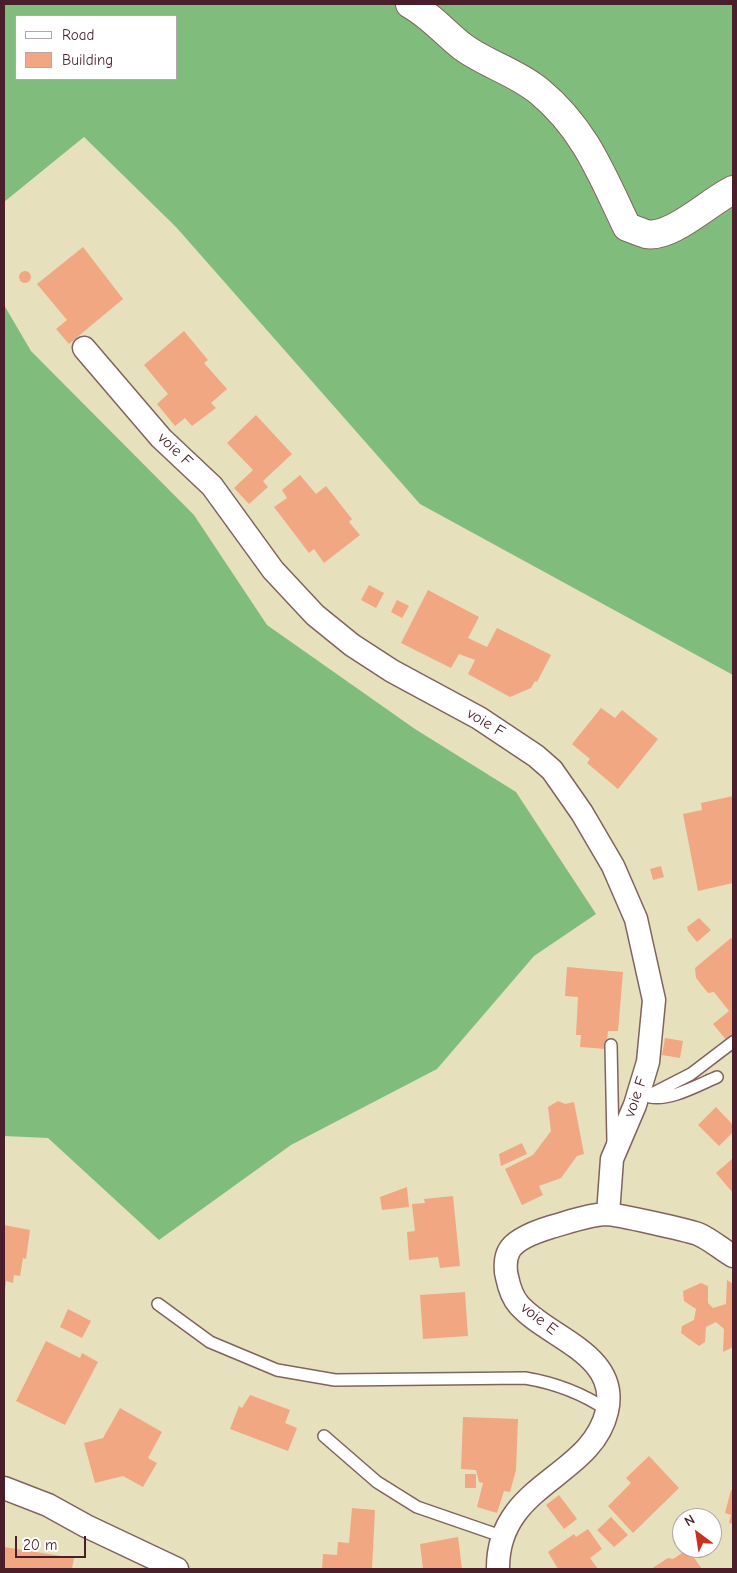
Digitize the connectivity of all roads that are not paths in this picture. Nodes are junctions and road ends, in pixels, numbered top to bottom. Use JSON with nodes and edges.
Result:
{"nodes":[{"id":1,"x":410,"y":4,"type":"edge"},
{"id":2,"x":733,"y":190,"type":"edge"},
{"id":3,"x":84,"y":348,"type":"dead end"},
{"id":4,"x":733,"y":1042,"type":"edge"},
{"id":5,"x":611,"y":1045,"type":"dead end"},
{"id":6,"x":717,"y":1077,"type":"dead end"},
{"id":7,"x":643,"y":1095,"type":"junction"},
{"id":8,"x":612,"y":1159,"type":"junction"},
{"id":9,"x":608,"y":1214,"type":"junction"},
{"id":10,"x":733,"y":1256,"type":"edge"},
{"id":11,"x":158,"y":1304,"type":"dead end"},
{"id":12,"x":607,"y":1410,"type":"junction"},
{"id":13,"x":324,"y":1436,"type":"dead end"},
{"id":14,"x":4,"y":1488,"type":"edge"},
{"id":15,"x":502,"y":1536,"type":"junction"},
{"id":16,"x":168,"y":1567,"type":"edge"},
{"id":17,"x":498,"y":1569,"type":"edge"}],
"edges":[{"from":1,"to":2,"type":"street"},
{"from":3,"to":7,"type":"street","name":"voie F"},
{"from":4,"to":7,"type":"lane"},
{"from":5,"to":8,"type":"lane"},
{"from":6,"to":7,"type":"lane"},
{"from":7,"to":8,"type":"street","name":"voie F"},
{"from":8,"to":9,"type":"street","name":"voie F"},
{"from":9,"to":10,"type":"street","name":"voie E"},
{"from":9,"to":12,"type":"street","name":"voie E"},
{"from":11,"to":12,"type":"lane"},
{"from":12,"to":15,"type":"street","name":"voie E"},
{"from":13,"to":15,"type":"lane"},
{"from":14,"to":16,"type":"street"},
{"from":15,"to":17,"type":"street","name":"voie E"}]}
